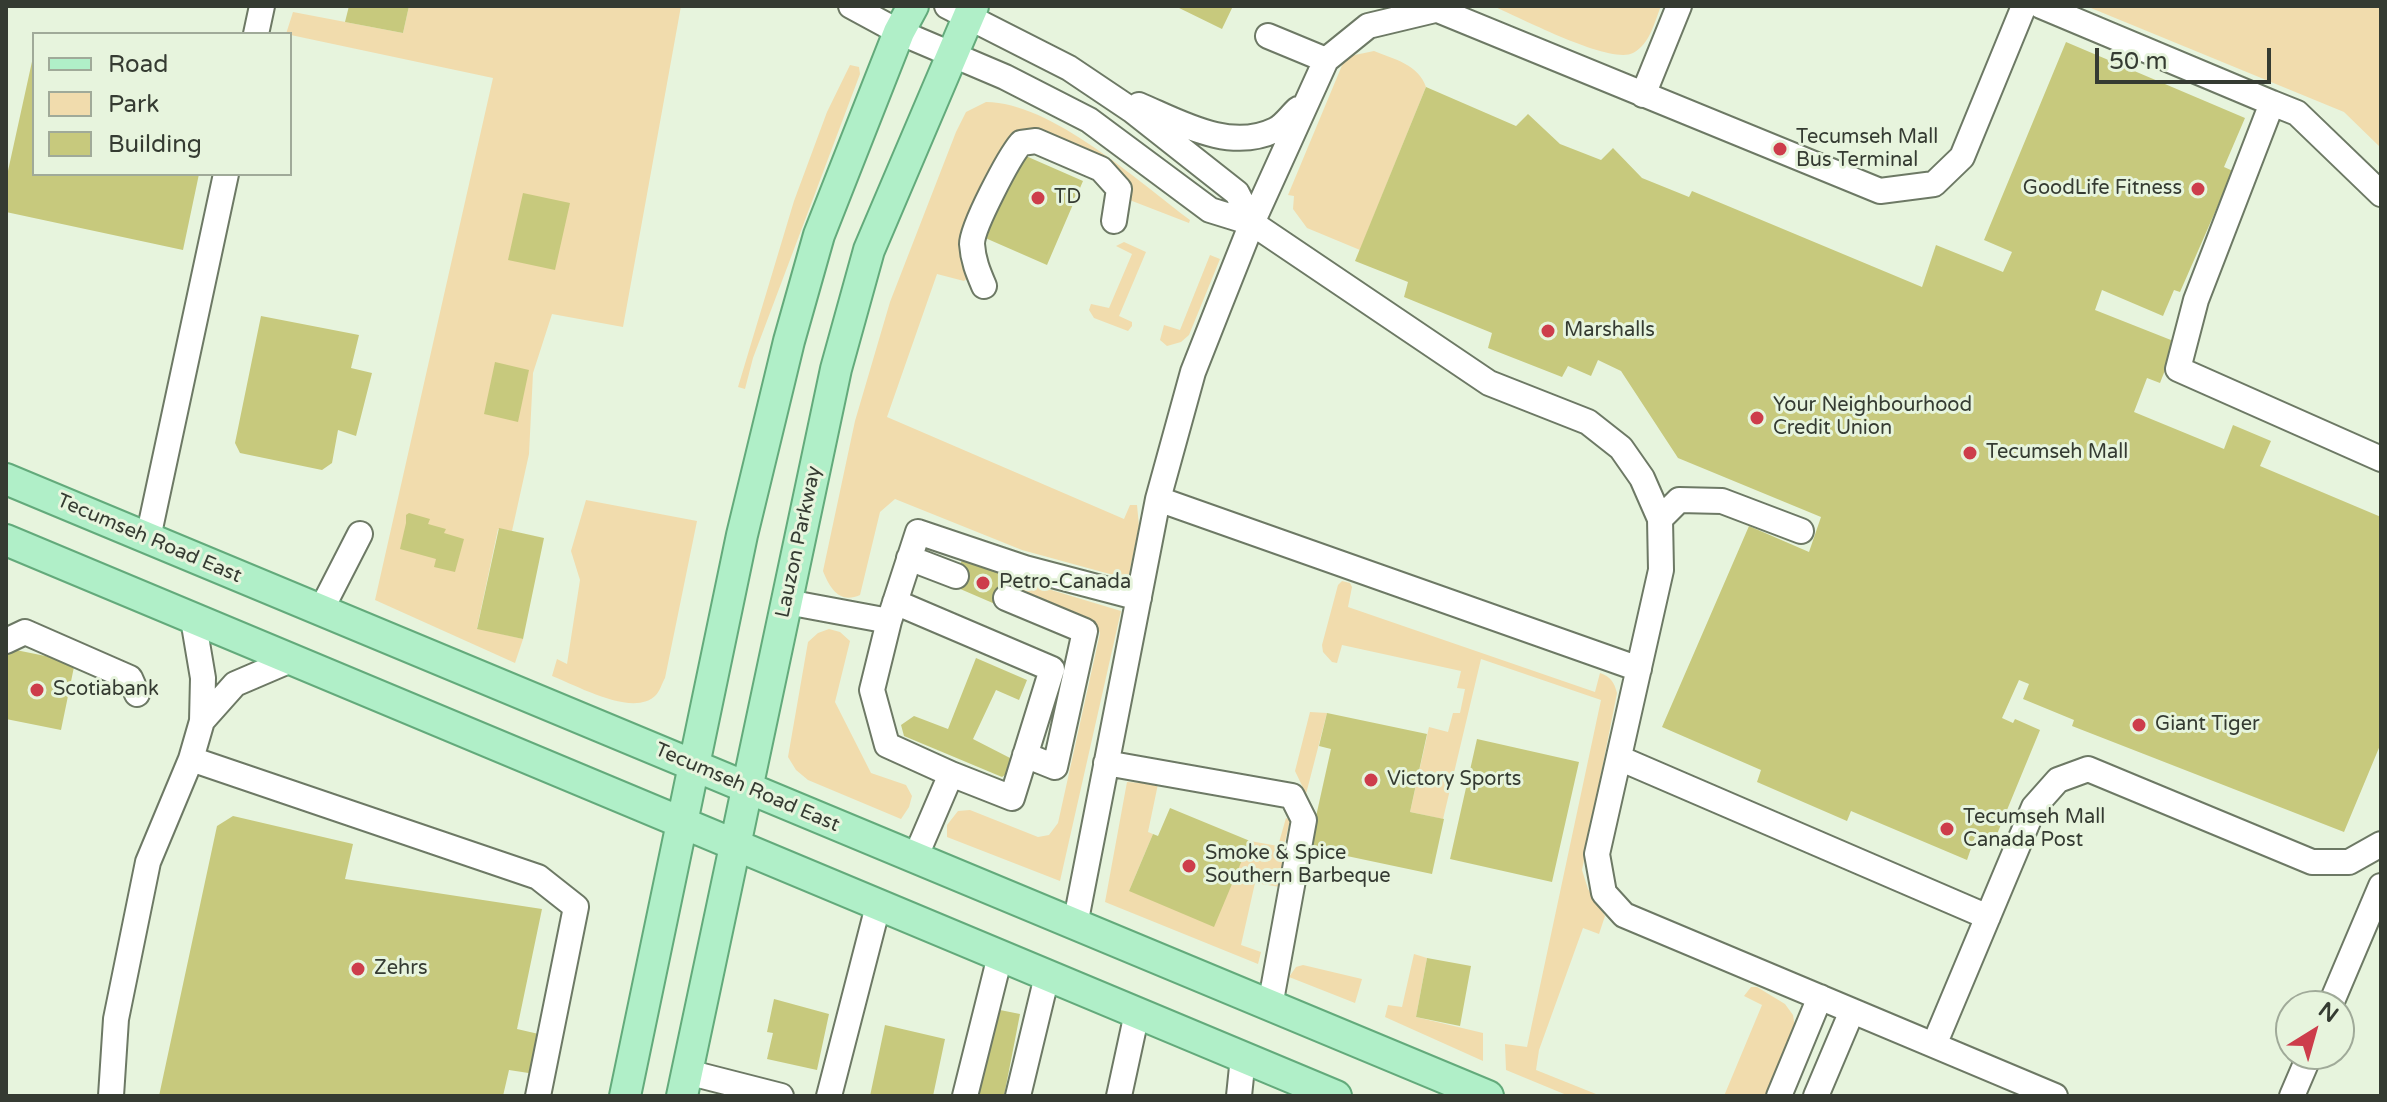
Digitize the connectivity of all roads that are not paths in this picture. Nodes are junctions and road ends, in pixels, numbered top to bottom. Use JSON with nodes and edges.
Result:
{"nodes":[{"id":1,"x":262,"y":6,"type":"edge"},
{"id":2,"x":851,"y":6,"type":"edge"},
{"id":3,"x":1679,"y":6,"type":"edge"},
{"id":4,"x":2024,"y":6,"type":"edge"},
{"id":5,"x":2041,"y":6,"type":"edge"},
{"id":6,"x":1432,"y":8,"type":"edge"},
{"id":7,"x":963,"y":9,"type":"edge"},
{"id":8,"x":906,"y":19,"type":"edge"},
{"id":9,"x":256,"y":32,"type":"edge"},
{"id":10,"x":1268,"y":36,"type":"dead end"},
{"id":11,"x":950,"y":55,"type":"junction"},
{"id":12,"x":1326,"y":60,"type":"junction"},
{"id":13,"x":1099,"y":87,"type":"junction"},
{"id":14,"x":1643,"y":95,"type":"junction"},
{"id":15,"x":1308,"y":98,"type":"junction"},
{"id":16,"x":2272,"y":103,"type":"junction"},
{"id":17,"x":226,"y":176,"type":"edge"},
{"id":18,"x":2381,"y":194,"type":"edge"},
{"id":19,"x":1114,"y":221,"type":"dead end"},
{"id":20,"x":1252,"y":223,"type":"junction"},
{"id":21,"x":984,"y":286,"type":"dead end"},
{"id":22,"x":2381,"y":459,"type":"edge"},
{"id":23,"x":6,"y":479,"type":"edge"},
{"id":24,"x":1158,"y":499,"type":"junction"},
{"id":25,"x":1660,"y":519,"type":"junction"},
{"id":26,"x":1801,"y":531,"type":"dead end"},
{"id":27,"x":360,"y":534,"type":"dead end"},
{"id":28,"x":148,"y":538,"type":"junction"},
{"id":29,"x":6,"y":540,"type":"edge"},
{"id":30,"x":909,"y":558,"type":"junction"},
{"id":31,"x":956,"y":576,"type":"dead end"},
{"id":32,"x":1006,"y":598,"type":"dead end"},
{"id":33,"x":1139,"y":598,"type":"junction"},
{"id":34,"x":787,"y":602,"type":"junction"},
{"id":35,"x":321,"y":610,"type":"junction"},
{"id":36,"x":892,"y":611,"type":"junction"},
{"id":37,"x":193,"y":619,"type":"junction"},
{"id":38,"x":6,"y":641,"type":"edge"},
{"id":39,"x":291,"y":660,"type":"junction"},
{"id":40,"x":1639,"y":669,"type":"junction"},
{"id":41,"x":137,"y":694,"type":"dead end"},
{"id":42,"x":202,"y":721,"type":"junction"},
{"id":43,"x":1025,"y":755,"type":"junction"},
{"id":44,"x":1619,"y":758,"type":"junction"},
{"id":45,"x":191,"y":759,"type":"junction"},
{"id":46,"x":1106,"y":763,"type":"junction"},
{"id":47,"x":694,"y":766,"type":"junction"},
{"id":48,"x":951,"y":774,"type":"junction"},
{"id":49,"x":748,"y":788,"type":"junction"},
{"id":50,"x":682,"y":825,"type":"junction"},
{"id":51,"x":2381,"y":844,"type":"edge"},
{"id":52,"x":734,"y":846,"type":"junction"},
{"id":53,"x":915,"y":858,"type":"junction"},
{"id":54,"x":2381,"y":886,"type":"edge"},
{"id":55,"x":878,"y":906,"type":"junction"},
{"id":56,"x":1988,"y":917,"type":"junction"},
{"id":57,"x":1075,"y":925,"type":"junction"},
{"id":58,"x":2371,"y":939,"type":"edge"},
{"id":59,"x":1000,"y":956,"type":"junction"},
{"id":60,"x":1047,"y":976,"type":"junction"},
{"id":61,"x":2340,"y":990,"type":"edge"},
{"id":62,"x":1820,"y":997,"type":"junction"},
{"id":63,"x":1270,"y":1006,"type":"junction"},
{"id":64,"x":1852,"y":1011,"type":"junction"},
{"id":65,"x":1137,"y":1013,"type":"junction"},
{"id":66,"x":1934,"y":1045,"type":"junction"},
{"id":67,"x":1243,"y":1057,"type":"junction"},
{"id":68,"x":2303,"y":1070,"type":"edge"},
{"id":69,"x":684,"y":1084,"type":"edge"},
{"id":70,"x":111,"y":1096,"type":"edge"},
{"id":71,"x":538,"y":1096,"type":"edge"},
{"id":72,"x":625,"y":1096,"type":"edge"},
{"id":73,"x":781,"y":1096,"type":"edge"},
{"id":74,"x":829,"y":1096,"type":"edge"},
{"id":75,"x":965,"y":1096,"type":"edge"},
{"id":76,"x":1018,"y":1096,"type":"edge"},
{"id":77,"x":1119,"y":1096,"type":"edge"},
{"id":78,"x":1239,"y":1096,"type":"edge"},
{"id":79,"x":1336,"y":1096,"type":"edge"},
{"id":80,"x":1488,"y":1096,"type":"edge"},
{"id":81,"x":1779,"y":1096,"type":"edge"},
{"id":82,"x":1816,"y":1096,"type":"edge"},
{"id":83,"x":2055,"y":1096,"type":"edge"},
{"id":84,"x":2292,"y":1096,"type":"edge"}],
"edges":[{"from":1,"to":9,"type":"street"},
{"from":2,"to":8,"type":"street"},
{"from":3,"to":14,"type":"street"},
{"from":4,"to":14,"type":"street"},
{"from":5,"to":16,"type":"street"},
{"from":6,"to":12,"type":"street"},
{"from":6,"to":14,"type":"street"},
{"from":7,"to":11,"type":"main road","name":"Lauzon Parkway"},
{"from":7,"to":13,"type":"street"},
{"from":8,"to":11,"type":"street"},
{"from":8,"to":47,"type":"main road"},
{"from":10,"to":12,"type":"street"},
{"from":11,"to":20,"type":"street"},
{"from":11,"to":34,"type":"main road","name":"Lauzon Parkway"},
{"from":12,"to":15,"type":"street"},
{"from":13,"to":15,"type":"street"},
{"from":13,"to":20,"type":"street"},
{"from":15,"to":20,"type":"street"},
{"from":16,"to":18,"type":"street"},
{"from":16,"to":22,"type":"street"},
{"from":17,"to":28,"type":"street"},
{"from":19,"to":21,"type":"street"},
{"from":20,"to":24,"type":"street"},
{"from":20,"to":25,"type":"street"},
{"from":23,"to":28,"type":"main road","name":"Tecumseh Road East"},
{"from":24,"to":33,"type":"street"},
{"from":24,"to":40,"type":"street"},
{"from":25,"to":26,"type":"street"},
{"from":25,"to":40,"type":"street"},
{"from":27,"to":35,"type":"street"},
{"from":28,"to":35,"type":"main road","name":"Tecumseh Road East"},
{"from":29,"to":37,"type":"main road"},
{"from":30,"to":31,"type":"street"},
{"from":30,"to":33,"type":"street"},
{"from":30,"to":36,"type":"street"},
{"from":32,"to":43,"type":"street"},
{"from":33,"to":46,"type":"street"},
{"from":34,"to":36,"type":"street"},
{"from":34,"to":49,"type":"main road","name":"Lauzon Parkway"},
{"from":35,"to":47,"type":"main road","name":"Tecumseh Road East"},
{"from":36,"to":43,"type":"street"},
{"from":36,"to":48,"type":"street"},
{"from":37,"to":39,"type":"main road"},
{"from":37,"to":42,"type":"street"},
{"from":38,"to":41,"type":"street"},
{"from":39,"to":42,"type":"street"},
{"from":39,"to":50,"type":"main road"},
{"from":40,"to":44,"type":"street"},
{"from":42,"to":45,"type":"street"},
{"from":43,"to":48,"type":"street"},
{"from":44,"to":56,"type":"street"},
{"from":44,"to":62,"type":"street"},
{"from":45,"to":70,"type":"street"},
{"from":45,"to":71,"type":"street"},
{"from":46,"to":57,"type":"street"},
{"from":46,"to":63,"type":"street"},
{"from":47,"to":49,"type":"main road","name":"Tecumseh Road East"},
{"from":47,"to":50,"type":"main road"},
{"from":48,"to":53,"type":"street"},
{"from":49,"to":52,"type":"main road","name":"Lauzon Parkway"},
{"from":49,"to":53,"type":"main road","name":"Tecumseh Road East"},
{"from":50,"to":52,"type":"main road"},
{"from":50,"to":72,"type":"main road"},
{"from":51,"to":56,"type":"street"},
{"from":52,"to":55,"type":"main road"},
{"from":52,"to":69,"type":"main road","name":"Lauzon Parkway"},
{"from":53,"to":57,"type":"main road","name":"Tecumseh Road East"},
{"from":54,"to":58,"type":"street"},
{"from":55,"to":59,"type":"main road"},
{"from":55,"to":74,"type":"street"},
{"from":56,"to":66,"type":"street"},
{"from":57,"to":63,"type":"main road","name":"Tecumseh Road East"},
{"from":58,"to":61,"type":"street"},
{"from":59,"to":60,"type":"main road"},
{"from":59,"to":75,"type":"street"},
{"from":60,"to":65,"type":"main road"},
{"from":60,"to":76,"type":"street"},
{"from":62,"to":64,"type":"street"},
{"from":62,"to":81,"type":"street"},
{"from":63,"to":80,"type":"main road","name":"Tecumseh Road East"},
{"from":64,"to":66,"type":"street"},
{"from":64,"to":82,"type":"street"},
{"from":65,"to":67,"type":"main road"},
{"from":65,"to":77,"type":"street"},
{"from":66,"to":83,"type":"street"},
{"from":67,"to":78,"type":"street"},
{"from":67,"to":79,"type":"main road"},
{"from":68,"to":84,"type":"street"},
{"from":69,"to":73,"type":"street"}]}
